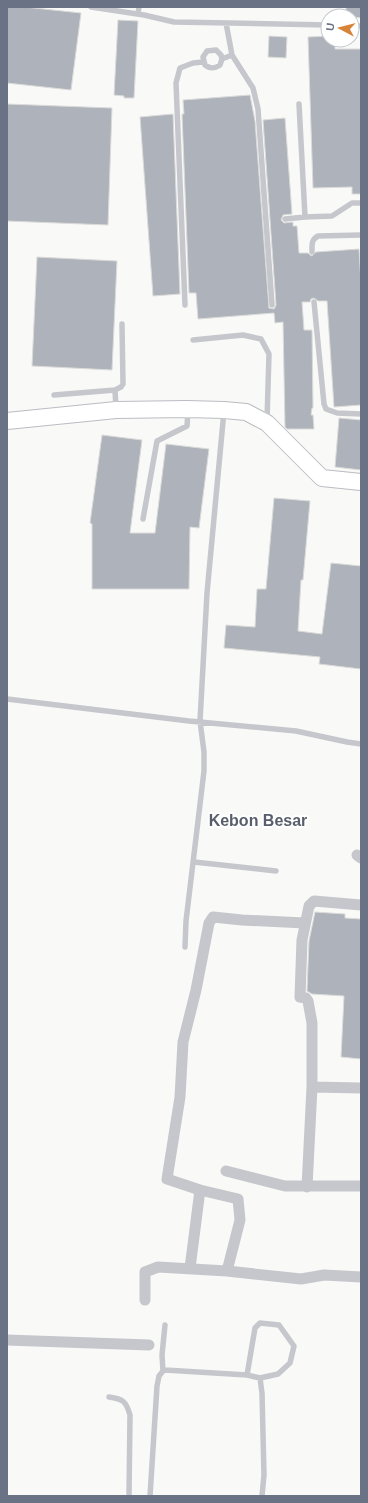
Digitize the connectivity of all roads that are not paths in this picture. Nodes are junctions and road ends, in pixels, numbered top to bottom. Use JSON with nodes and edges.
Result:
{"nodes":[{"id":1,"x":91,"y":7,"type":"edge"},
{"id":2,"x":139,"y":7,"type":"edge"},
{"id":3,"x":138,"y":14,"type":"junction"},
{"id":4,"x":226,"y":24,"type":"junction"},
{"id":5,"x":320,"y":25,"type":"edge"},
{"id":6,"x":232,"y":55,"type":"junction"},
{"id":7,"x":222,"y":59,"type":"junction"},
{"id":8,"x":204,"y":62,"type":"junction"},
{"id":9,"x":299,"y":104,"type":"dead end"},
{"id":10,"x":361,"y":204,"type":"edge"},
{"id":11,"x":305,"y":218,"type":"junction"},
{"id":12,"x":285,"y":219,"type":"dead end"},
{"id":13,"x":361,"y":235,"type":"edge"},
{"id":14,"x":312,"y":252,"type":"dead end"},
{"id":15,"x":314,"y":302,"type":"dead end"},
{"id":16,"x":185,"y":305,"type":"dead end"},
{"id":17,"x":272,"y":305,"type":"dead end"},
{"id":18,"x":122,"y":324,"type":"dead end"},
{"id":19,"x":193,"y":340,"type":"dead end"},
{"id":20,"x":114,"y":390,"type":"junction"},
{"id":21,"x":54,"y":395,"type":"dead end"},
{"id":22,"x":187,"y":409,"type":"junction"},
{"id":23,"x":116,"y":410,"type":"junction"},
{"id":24,"x":224,"y":410,"type":"junction"},
{"id":25,"x":361,"y":414,"type":"edge"},
{"id":26,"x":7,"y":421,"type":"edge"},
{"id":27,"x":267,"y":423,"type":"junction"},
{"id":28,"x":361,"y":482,"type":"edge"},
{"id":29,"x":143,"y":519,"type":"dead end"},
{"id":30,"x":7,"y":699,"type":"edge"},
{"id":31,"x":200,"y":721,"type":"junction"},
{"id":32,"x":361,"y":744,"type":"edge"},
{"id":33,"x":194,"y":862,"type":"junction"},
{"id":34,"x":276,"y":871,"type":"dead end"},
{"id":35,"x":361,"y":905,"type":"edge"},
{"id":36,"x":305,"y":922,"type":"junction"},
{"id":37,"x":184,"y":947,"type":"dead end"},
{"id":38,"x":312,"y":1087,"type":"junction"},
{"id":39,"x":361,"y":1088,"type":"edge"},
{"id":40,"x":226,"y":1171,"type":"dead end"},
{"id":41,"x":361,"y":1186,"type":"edge"},
{"id":42,"x":307,"y":1187,"type":"junction"},
{"id":43,"x":200,"y":1190,"type":"junction"},
{"id":44,"x":190,"y":1268,"type":"junction"},
{"id":45,"x":228,"y":1271,"type":"junction"},
{"id":46,"x":361,"y":1277,"type":"edge"},
{"id":47,"x":145,"y":1300,"type":"dead end"},
{"id":48,"x":165,"y":1325,"type":"dead end"},
{"id":49,"x":7,"y":1340,"type":"edge"},
{"id":50,"x":149,"y":1345,"type":"dead end"},
{"id":51,"x":163,"y":1371,"type":"junction"},
{"id":52,"x":247,"y":1375,"type":"junction"},
{"id":53,"x":260,"y":1378,"type":"junction"},
{"id":54,"x":109,"y":1397,"type":"dead end"},
{"id":55,"x":129,"y":1496,"type":"edge"},
{"id":56,"x":150,"y":1496,"type":"edge"},
{"id":57,"x":262,"y":1496,"type":"edge"}],
"edges":[{"from":1,"to":3,"type":"lane"},
{"from":2,"to":3,"type":"lane"},
{"from":3,"to":4,"type":"lane"},
{"from":4,"to":5,"type":"lane"},
{"from":4,"to":6,"type":"lane"},
{"from":6,"to":7,"type":"lane"},
{"from":6,"to":17,"type":"lane"},
{"from":7,"to":8,"type":"lane"},
{"from":7,"to":8,"type":"lane"},
{"from":8,"to":16,"type":"lane"},
{"from":9,"to":11,"type":"lane"},
{"from":10,"to":11,"type":"lane"},
{"from":11,"to":12,"type":"lane"},
{"from":13,"to":14,"type":"lane"},
{"from":15,"to":25,"type":"lane"},
{"from":18,"to":20,"type":"lane"},
{"from":19,"to":27,"type":"lane"},
{"from":20,"to":21,"type":"lane"},
{"from":20,"to":23,"type":"lane"},
{"from":22,"to":23,"type":"street"},
{"from":22,"to":24,"type":"street"},
{"from":22,"to":29,"type":"lane"},
{"from":23,"to":26,"type":"street"},
{"from":24,"to":27,"type":"street"},
{"from":24,"to":31,"type":"lane"},
{"from":27,"to":28,"type":"street"},
{"from":30,"to":31,"type":"lane"},
{"from":31,"to":32,"type":"lane"},
{"from":31,"to":33,"type":"lane"},
{"from":33,"to":34,"type":"lane"},
{"from":33,"to":37,"type":"lane"},
{"from":35,"to":36,"type":"street"},
{"from":36,"to":38,"type":"street"},
{"from":36,"to":43,"type":"street"},
{"from":38,"to":39,"type":"street"},
{"from":38,"to":42,"type":"street"},
{"from":40,"to":42,"type":"street"},
{"from":41,"to":42,"type":"street"},
{"from":43,"to":44,"type":"street"},
{"from":43,"to":45,"type":"street"},
{"from":44,"to":45,"type":"street"},
{"from":44,"to":47,"type":"street"},
{"from":45,"to":46,"type":"street"},
{"from":48,"to":51,"type":"lane"},
{"from":49,"to":50,"type":"street"},
{"from":51,"to":52,"type":"lane"},
{"from":51,"to":56,"type":"lane"},
{"from":52,"to":53,"type":"lane"},
{"from":52,"to":53,"type":"lane"},
{"from":53,"to":57,"type":"lane"},
{"from":54,"to":55,"type":"lane"}]}
